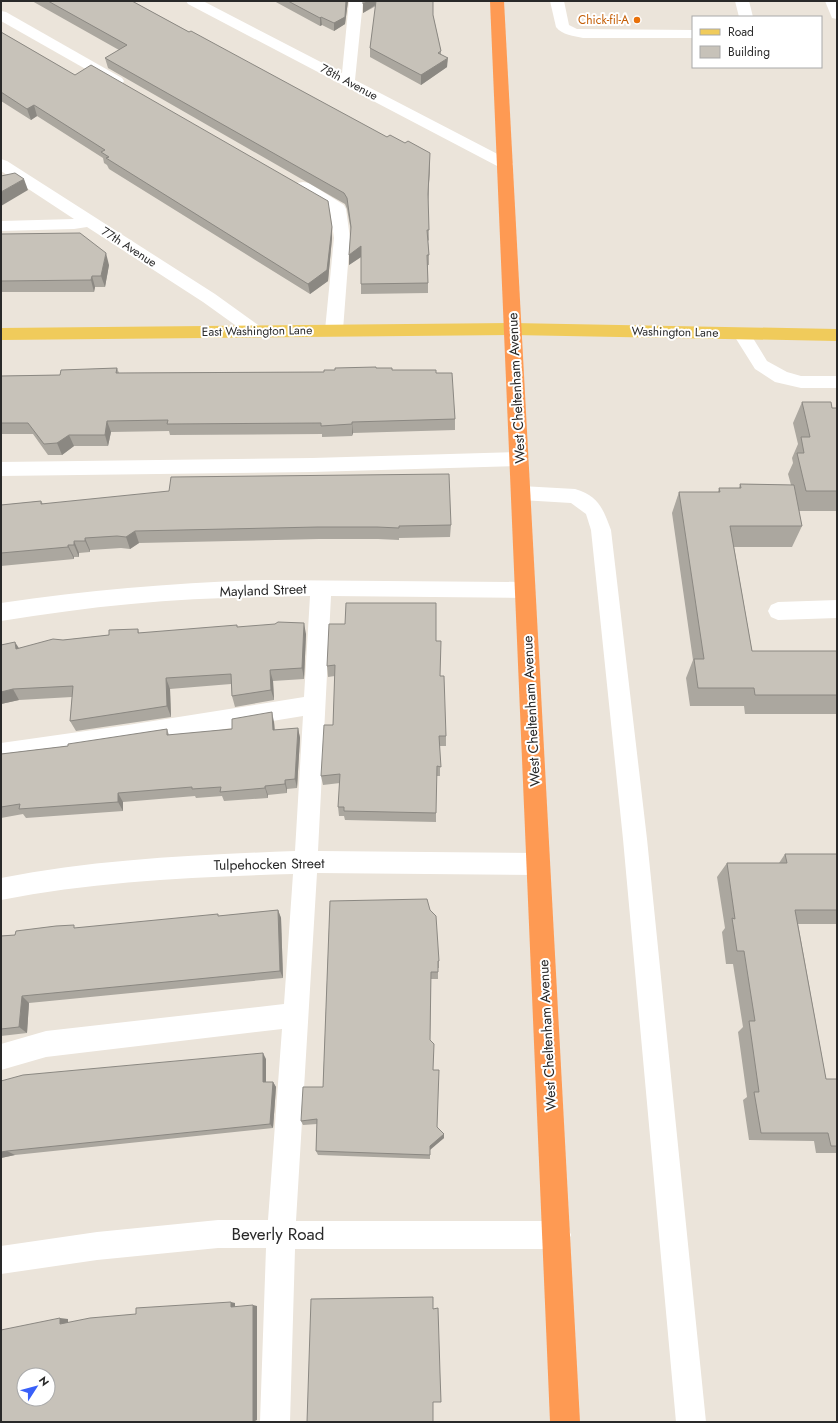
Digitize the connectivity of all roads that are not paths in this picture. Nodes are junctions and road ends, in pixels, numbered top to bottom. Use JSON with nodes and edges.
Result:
{"nodes":[{"id":1,"x":193,"y":1,"type":"edge"},
{"id":2,"x":356,"y":1,"type":"edge"},
{"id":3,"x":497,"y":1,"type":"edge"},
{"id":4,"x":557,"y":1,"type":"edge"},
{"id":5,"x":742,"y":1,"type":"edge"},
{"id":6,"x":832,"y":1,"type":"edge"},
{"id":7,"x":1,"y":15,"type":"edge"},
{"id":8,"x":837,"y":15,"type":"edge"},
{"id":9,"x":746,"y":16,"type":"edge"},
{"id":10,"x":692,"y":34,"type":"edge"},
{"id":11,"x":348,"y":81,"type":"junction"},
{"id":12,"x":132,"y":89,"type":"edge"},
{"id":13,"x":1,"y":164,"type":"edge"},
{"id":14,"x":505,"y":164,"type":"junction"},
{"id":15,"x":288,"y":179,"type":"edge"},
{"id":16,"x":89,"y":221,"type":"junction"},
{"id":17,"x":1,"y":226,"type":"edge"},
{"id":18,"x":513,"y":329,"type":"junction"},
{"id":19,"x":334,"y":330,"type":"junction"},
{"id":20,"x":255,"y":331,"type":"junction"},
{"id":21,"x":1,"y":334,"type":"edge"},
{"id":22,"x":742,"y":334,"type":"junction"},
{"id":23,"x":837,"y":336,"type":"edge"},
{"id":24,"x":837,"y":382,"type":"edge"},
{"id":25,"x":519,"y":459,"type":"junction"},
{"id":26,"x":1,"y":469,"type":"edge"},
{"id":27,"x":521,"y":493,"type":"junction"},
{"id":28,"x":321,"y":588,"type":"junction"},
{"id":29,"x":525,"y":590,"type":"junction"},
{"id":30,"x":837,"y":609,"type":"edge"},
{"id":31,"x":778,"y":611,"type":"dead end"},
{"id":32,"x":1,"y":612,"type":"edge"},
{"id":33,"x":315,"y":705,"type":"junction"},
{"id":34,"x":1,"y":753,"type":"edge"},
{"id":35,"x":306,"y":862,"type":"junction"},
{"id":36,"x":538,"y":864,"type":"junction"},
{"id":37,"x":1,"y":889,"type":"edge"},
{"id":38,"x":296,"y":1015,"type":"junction"},
{"id":39,"x":1,"y":1057,"type":"edge"},
{"id":40,"x":280,"y":1234,"type":"junction"},
{"id":41,"x":557,"y":1235,"type":"junction"},
{"id":42,"x":1,"y":1260,"type":"edge"},
{"id":43,"x":275,"y":1422,"type":"edge"},
{"id":44,"x":565,"y":1422,"type":"edge"},
{"id":45,"x":691,"y":1422,"type":"edge"}],
"edges":[{"from":1,"to":11,"type":"street","name":"78th Avenue"},
{"from":2,"to":11,"type":"street"},
{"from":3,"to":14,"type":"highway","name":"West Cheltenham Avenue"},
{"from":4,"to":10,"type":"street"},
{"from":5,"to":9,"type":"street"},
{"from":6,"to":8,"type":"street"},
{"from":7,"to":12,"type":"street"},
{"from":11,"to":14,"type":"street","name":"78th Avenue"},
{"from":13,"to":16,"type":"street","name":"77th Avenue"},
{"from":14,"to":18,"type":"highway","name":"West Cheltenham Avenue"},
{"from":15,"to":19,"type":"street"},
{"from":16,"to":17,"type":"street"},
{"from":16,"to":20,"type":"street","name":"77th Avenue"},
{"from":18,"to":19,"type":"main road","name":"East Washington Lane"},
{"from":18,"to":22,"type":"main road","name":"Washington Lane"},
{"from":18,"to":25,"type":"highway","name":"West Cheltenham Avenue"},
{"from":19,"to":20,"type":"main road","name":"East Washington Lane"},
{"from":20,"to":21,"type":"main road","name":"East Washington Lane"},
{"from":22,"to":23,"type":"main road","name":"Washington Lane"},
{"from":22,"to":24,"type":"street"},
{"from":25,"to":26,"type":"street"},
{"from":25,"to":27,"type":"highway","name":"West Cheltenham Avenue"},
{"from":27,"to":29,"type":"highway","name":"West Cheltenham Avenue"},
{"from":27,"to":45,"type":"street"},
{"from":28,"to":29,"type":"street","name":"Mayland Street"},
{"from":28,"to":32,"type":"street","name":"Mayland Street"},
{"from":28,"to":33,"type":"street"},
{"from":29,"to":36,"type":"highway","name":"West Cheltenham Avenue"},
{"from":30,"to":31,"type":"street"},
{"from":33,"to":34,"type":"street"},
{"from":33,"to":35,"type":"street"},
{"from":35,"to":36,"type":"street","name":"Tulpehocken Street"},
{"from":35,"to":37,"type":"street","name":"Tulpehocken Street"},
{"from":35,"to":38,"type":"street"},
{"from":36,"to":41,"type":"highway","name":"West Cheltenham Avenue"},
{"from":38,"to":39,"type":"street"},
{"from":38,"to":40,"type":"street"},
{"from":40,"to":41,"type":"street","name":"Beverly Road"},
{"from":40,"to":42,"type":"street","name":"Beverly Road"},
{"from":40,"to":43,"type":"street"},
{"from":41,"to":44,"type":"highway","name":"West Cheltenham Avenue"}]}
